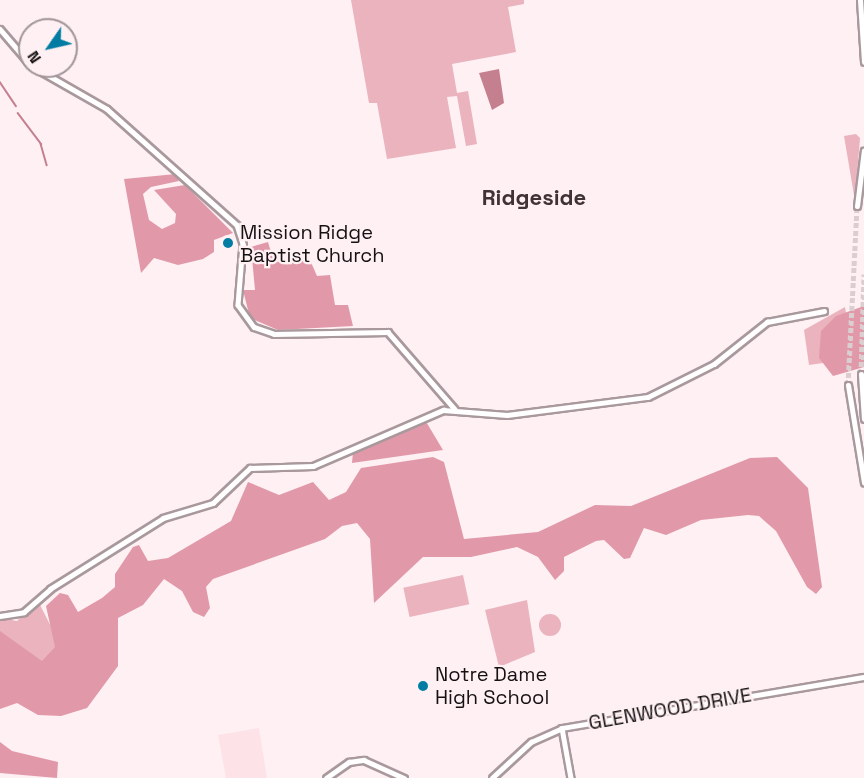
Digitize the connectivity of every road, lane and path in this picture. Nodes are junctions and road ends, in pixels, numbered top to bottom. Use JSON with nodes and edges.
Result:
{"nodes":[{"id":1,"x":860,"y":0,"type":"edge"},
{"id":2,"x":0,"y":29,"type":"edge"},
{"id":3,"x":18,"y":50,"type":"edge"},
{"id":4,"x":864,"y":62,"type":"edge"},
{"id":5,"x":53,"y":78,"type":"edge"},
{"id":6,"x":864,"y":150,"type":"edge"},
{"id":7,"x":857,"y":206,"type":"tunnel mouth"},
{"id":8,"x":824,"y":311,"type":"dead end"},
{"id":9,"x":861,"y":374,"type":"dead end"},
{"id":10,"x":848,"y":385,"type":"tunnel mouth"},
{"id":11,"x":455,"y":409,"type":"junction"},
{"id":12,"x":864,"y":419,"type":"edge"},
{"id":13,"x":861,"y":455,"type":"edge"},
{"id":14,"x":864,"y":483,"type":"edge"},
{"id":15,"x":0,"y":616,"type":"edge"},
{"id":16,"x":864,"y":677,"type":"edge"},
{"id":17,"x":562,"y":728,"type":"junction"},
{"id":18,"x":326,"y":778,"type":"edge"},
{"id":19,"x":404,"y":778,"type":"edge"},
{"id":20,"x":492,"y":778,"type":"edge"},
{"id":21,"x":571,"y":778,"type":"edge"}],
"edges":[{"from":1,"to":4,"type":"main road"},
{"from":2,"to":3,"type":"street"},
{"from":5,"to":11,"type":"street"},
{"from":6,"to":7,"type":"main road"},
{"from":8,"to":11,"type":"street"},
{"from":9,"to":12,"type":"main road"},
{"from":10,"to":13,"type":"main road"},
{"from":11,"to":15,"type":"street"},
{"from":13,"to":14,"type":"main road"},
{"from":16,"to":17,"type":"street","name":"GLENWOOD DRIVE"},
{"from":17,"to":20,"type":"street","name":"GLENWOOD DRIVE"},
{"from":17,"to":21,"type":"street"},
{"from":18,"to":19,"type":"street"}]}
